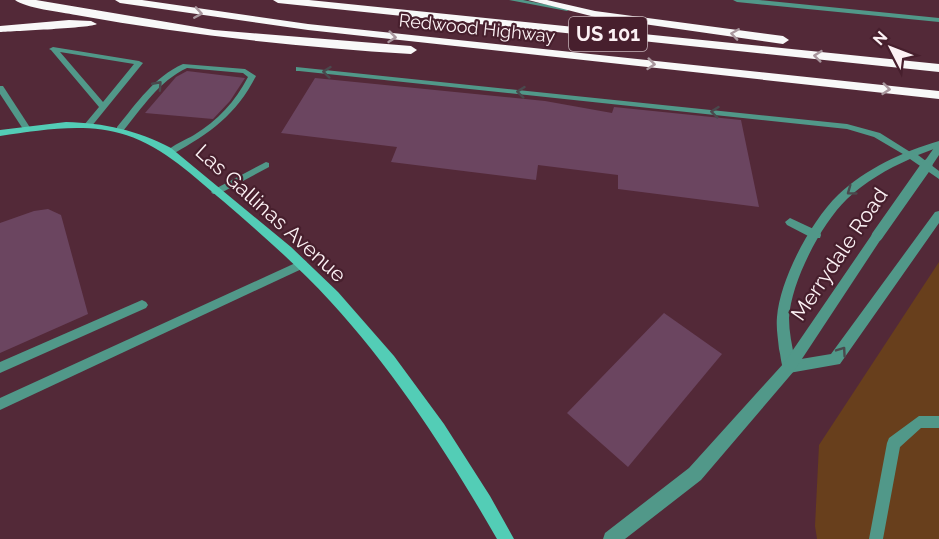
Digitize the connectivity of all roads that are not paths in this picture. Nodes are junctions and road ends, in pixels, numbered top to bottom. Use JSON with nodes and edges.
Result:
{"nodes":[{"id":1,"x":20,"y":0,"type":"edge"},
{"id":2,"x":120,"y":0,"type":"edge"},
{"id":3,"x":278,"y":0,"type":"edge"},
{"id":4,"x":513,"y":0,"type":"edge"},
{"id":5,"x":532,"y":0,"type":"edge"},
{"id":6,"x":737,"y":0,"type":"edge"},
{"id":7,"x":567,"y":9,"type":"junction"},
{"id":8,"x":939,"y":20,"type":"edge"},
{"id":9,"x":154,"y":26,"type":"junction"},
{"id":10,"x":0,"y":29,"type":"edge"},
{"id":11,"x":592,"y":58,"type":"junction"},
{"id":12,"x":939,"y":62,"type":"edge"},
{"id":13,"x":299,"y":69,"type":"dead end"},
{"id":14,"x":939,"y":69,"type":"edge"},
{"id":15,"x":0,"y":88,"type":"edge"},
{"id":16,"x":939,"y":95,"type":"edge"},
{"id":17,"x":103,"y":107,"type":"junction"},
{"id":18,"x":88,"y":125,"type":"junction"},
{"id":19,"x":27,"y":129,"type":"junction"},
{"id":20,"x":120,"y":129,"type":"junction"},
{"id":21,"x":0,"y":133,"type":"edge"},
{"id":22,"x":939,"y":146,"type":"edge"},
{"id":23,"x":170,"y":152,"type":"junction"},
{"id":24,"x":911,"y":154,"type":"junction"},
{"id":25,"x":266,"y":165,"type":"dead end"},
{"id":26,"x":939,"y":176,"type":"edge"},
{"id":27,"x":216,"y":192,"type":"junction"},
{"id":28,"x":939,"y":215,"type":"edge"},
{"id":29,"x":790,"y":222,"type":"dead end"},
{"id":30,"x":816,"y":235,"type":"junction"},
{"id":31,"x":302,"y":264,"type":"junction"},
{"id":32,"x":142,"y":305,"type":"dead end"},
{"id":33,"x":789,"y":367,"type":"junction"},
{"id":34,"x":0,"y":368,"type":"edge"},
{"id":35,"x":0,"y":404,"type":"edge"},
{"id":36,"x":939,"y":422,"type":"edge"},
{"id":37,"x":506,"y":539,"type":"edge"},
{"id":38,"x":611,"y":539,"type":"edge"},
{"id":39,"x":876,"y":539,"type":"edge"}],
"edges":[{"from":1,"to":9,"type":"highway"},
{"from":2,"to":11,"type":"highway","name":"Redwood Highway","number":"US 101","one_way":true},
{"from":14,"to":3,"type":"highway","name":"Redwood Highway","number":"US 101","one_way":true},
{"from":4,"to":7,"type":"lane"},
{"from":5,"to":7,"type":"highway"},
{"from":6,"to":8,"type":"street"},
{"from":12,"to":7,"type":"highway","one_way":true},
{"from":9,"to":10,"type":"highway"},
{"from":9,"to":11,"type":"highway"},
{"from":11,"to":16,"type":"highway","name":"Redwood Highway","number":"US 101","one_way":true},
{"from":24,"to":13,"type":"lane","one_way":true},
{"from":15,"to":19,"type":"lane"},
{"from":17,"to":17,"type":"lane"},
{"from":17,"to":18,"type":"lane"},
{"from":18,"to":19,"type":"main road","name":"Las Gallinas Avenue"},
{"from":18,"to":20,"type":"main road","name":"Las Gallinas Avenue"},
{"from":19,"to":21,"type":"main road","name":"Las Gallinas Avenue"},
{"from":20,"to":23,"type":"main road","name":"Las Gallinas Avenue"},
{"from":20,"to":23,"type":"lane","one_way":true},
{"from":22,"to":24,"type":"street","name":"Merrydale Road"},
{"from":22,"to":33,"type":"street","name":"Merrydale Road","bridge":true},
{"from":23,"to":27,"type":"main road","name":"Las Gallinas Avenue"},
{"from":24,"to":26,"type":"street"},
{"from":24,"to":30,"type":"street","name":"Merrydale Road","one_way":true},
{"from":25,"to":27,"type":"lane"},
{"from":27,"to":31,"type":"main road","name":"Las Gallinas Avenue"},
{"from":33,"to":28,"type":"street","one_way":true},
{"from":29,"to":30,"type":"lane"},
{"from":30,"to":33,"type":"street","name":"Merrydale Road"},
{"from":31,"to":35,"type":"lane"},
{"from":31,"to":37,"type":"main road","name":"Las Gallinas Avenue"},
{"from":32,"to":34,"type":"lane"},
{"from":33,"to":38,"type":"street","name":"Merrydale Road"},
{"from":36,"to":39,"type":"lane"}]}
